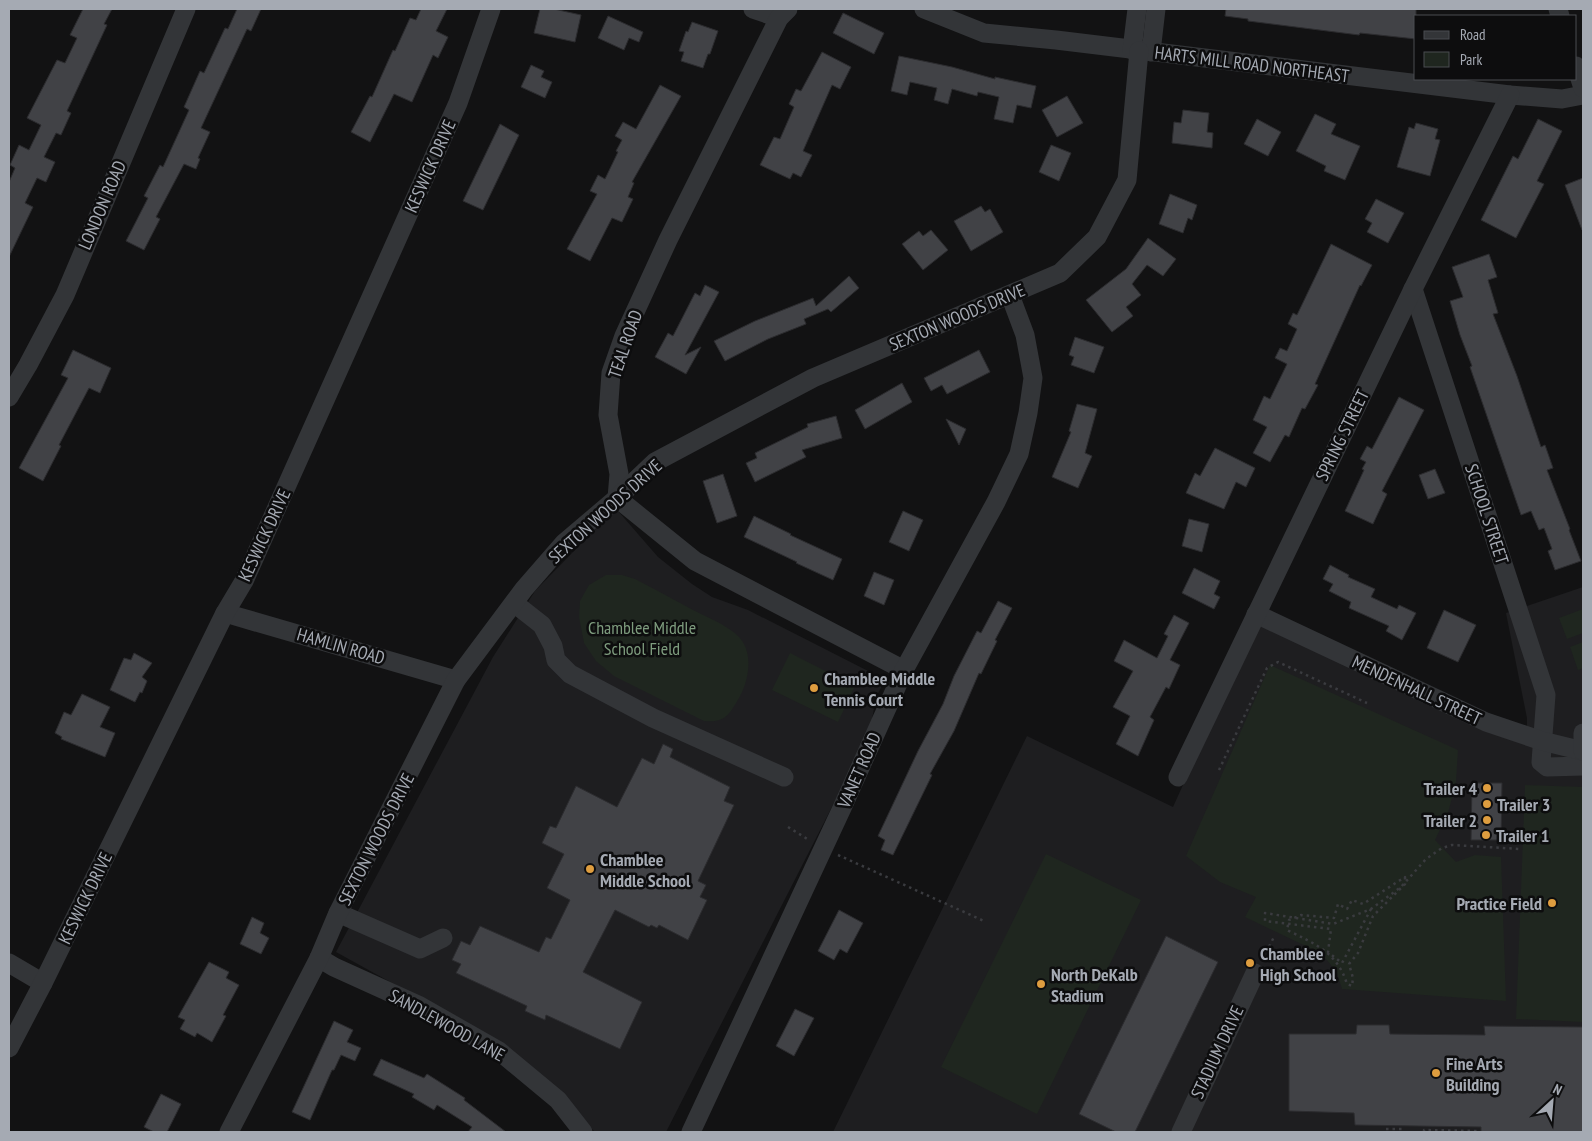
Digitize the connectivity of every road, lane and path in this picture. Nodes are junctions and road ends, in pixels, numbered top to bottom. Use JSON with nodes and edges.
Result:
{"nodes":[{"id":1,"x":186,"y":9,"type":"edge"},
{"id":2,"x":491,"y":9,"type":"edge"},
{"id":3,"x":753,"y":9,"type":"edge"},
{"id":4,"x":924,"y":9,"type":"edge"},
{"id":5,"x":1137,"y":9,"type":"edge"},
{"id":6,"x":1156,"y":9,"type":"edge"},
{"id":7,"x":783,"y":14,"type":"edge"},
{"id":8,"x":1141,"y":51,"type":"junction"},
{"id":9,"x":1577,"y":69,"type":"edge"},
{"id":10,"x":1583,"y":88,"type":"edge"},
{"id":11,"x":1510,"y":95,"type":"junction"},
{"id":12,"x":1583,"y":95,"type":"edge"},
{"id":13,"x":1413,"y":289,"type":"junction"},
{"id":14,"x":1010,"y":295,"type":"junction"},
{"id":15,"x":9,"y":397,"type":"edge"},
{"id":16,"x":617,"y":498,"type":"junction"},
{"id":17,"x":514,"y":603,"type":"junction"},
{"id":18,"x":225,"y":613,"type":"junction"},
{"id":19,"x":1256,"y":614,"type":"junction"},
{"id":20,"x":904,"y":670,"type":"junction"},
{"id":21,"x":456,"y":680,"type":"junction"},
{"id":22,"x":1358,"y":692,"type":"dead end"},
{"id":23,"x":1355,"y":697,"type":"junction"},
{"id":24,"x":1367,"y":703,"type":"dead end"},
{"id":25,"x":1542,"y":741,"type":"junction"},
{"id":26,"x":1583,"y":742,"type":"edge"},
{"id":27,"x":1583,"y":766,"type":"edge"},
{"id":28,"x":1219,"y":770,"type":"dead end"},
{"id":29,"x":784,"y":777,"type":"dead end"},
{"id":30,"x":1178,"y":777,"type":"dead end"},
{"id":31,"x":788,"y":828,"type":"dead end"},
{"id":32,"x":814,"y":843,"type":"dead end"},
{"id":33,"x":1520,"y":849,"type":"dead end"},
{"id":34,"x":837,"y":854,"type":"dead end"},
{"id":35,"x":1405,"y":883,"type":"junction"},
{"id":36,"x":1371,"y":909,"type":"junction"},
{"id":37,"x":338,"y":913,"type":"junction"},
{"id":38,"x":1295,"y":918,"type":"junction"},
{"id":39,"x":984,"y":922,"type":"dead end"},
{"id":40,"x":1289,"y":924,"type":"junction"},
{"id":41,"x":1275,"y":935,"type":"dead end"},
{"id":42,"x":443,"y":938,"type":"dead end"},
{"id":43,"x":319,"y":958,"type":"junction"},
{"id":44,"x":9,"y":963,"type":"edge"},
{"id":45,"x":1255,"y":973,"type":"joint"},
{"id":46,"x":43,"y":984,"type":"junction"},
{"id":47,"x":9,"y":1048,"type":"edge"},
{"id":48,"x":1386,"y":1129,"type":"dead end"},
{"id":49,"x":1480,"y":1131,"type":"edge"},
{"id":50,"x":230,"y":1132,"type":"edge"},
{"id":51,"x":583,"y":1132,"type":"edge"},
{"id":52,"x":691,"y":1132,"type":"edge"},
{"id":53,"x":1181,"y":1132,"type":"edge"},
{"id":54,"x":1402,"y":1132,"type":"edge"},
{"id":55,"x":1424,"y":1132,"type":"edge"}],
"edges":[{"from":1,"to":15,"type":"street","name":"LONDON ROAD"},
{"from":2,"to":18,"type":"street","name":"KESWICK DRIVE"},
{"from":3,"to":7,"type":"street"},
{"from":4,"to":8,"type":"street","name":"HARTS MILL ROAD NORTHEAST"},
{"from":5,"to":8,"type":"street"},
{"from":6,"to":8,"type":"street"},
{"from":7,"to":16,"type":"street","name":"TEAL ROAD"},
{"from":8,"to":11,"type":"street","name":"HARTS MILL ROAD NORTHEAST"},
{"from":8,"to":14,"type":"street","name":"SEXTON WOODS DRIVE"},
{"from":9,"to":10,"type":"street"},
{"from":11,"to":12,"type":"street","name":"HARTS MILL ROAD NORTHEAST"},
{"from":11,"to":13,"type":"street","name":"SPRING STREET"},
{"from":13,"to":19,"type":"street","name":"SPRING STREET"},
{"from":13,"to":25,"type":"street","name":"SCHOOL STREET"},
{"from":14,"to":16,"type":"street","name":"SEXTON WOODS DRIVE"},
{"from":14,"to":20,"type":"street","name":"VANET ROAD"},
{"from":16,"to":17,"type":"street","name":"SEXTON WOODS DRIVE"},
{"from":16,"to":20,"type":"street"},
{"from":17,"to":21,"type":"street","name":"SEXTON WOODS DRIVE"},
{"from":17,"to":29,"type":"street"},
{"from":18,"to":21,"type":"street","name":"HAMLIN ROAD"},
{"from":18,"to":46,"type":"street","name":"KESWICK DRIVE"},
{"from":19,"to":25,"type":"street","name":"MENDENHALL STREET"},
{"from":19,"to":30,"type":"street","name":"SPRING STREET"},
{"from":20,"to":52,"type":"street","name":"VANET ROAD"},
{"from":21,"to":37,"type":"street","name":"SEXTON WOODS DRIVE"},
{"from":22,"to":23,"type":"path"},
{"from":23,"to":24,"type":"path"},
{"from":23,"to":28,"type":"path"},
{"from":25,"to":26,"type":"street","name":"MENDENHALL STREET"},
{"from":25,"to":27,"type":"street","name":"SCHOOL STREET"},
{"from":31,"to":32,"type":"path"},
{"from":33,"to":35,"type":"path"},
{"from":34,"to":39,"type":"path"},
{"from":35,"to":36,"type":"path"},
{"from":35,"to":38,"type":"path"},
{"from":35,"to":40,"type":"path"},
{"from":36,"to":38,"type":"path"},
{"from":36,"to":40,"type":"path"},
{"from":37,"to":42,"type":"street"},
{"from":37,"to":43,"type":"street","name":"SEXTON WOODS DRIVE"},
{"from":38,"to":40,"type":"path"},
{"from":38,"to":40,"type":"path"},
{"from":41,"to":45,"type":"path"},
{"from":43,"to":50,"type":"street","name":"SEXTON WOODS DRIVE"},
{"from":43,"to":51,"type":"street","name":"SANDLEWOOD LANE"},
{"from":44,"to":46,"type":"street"},
{"from":45,"to":53,"type":"street","name":"STADIUM DRIVE"},
{"from":46,"to":47,"type":"street","name":"KESWICK DRIVE"},
{"from":48,"to":54,"type":"path"},
{"from":49,"to":55,"type":"path"}]}
